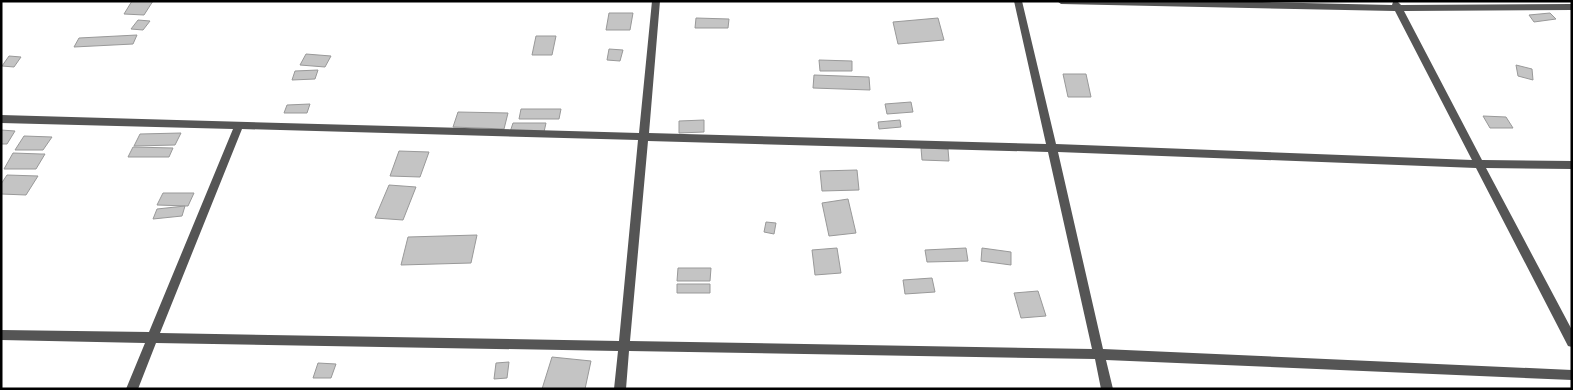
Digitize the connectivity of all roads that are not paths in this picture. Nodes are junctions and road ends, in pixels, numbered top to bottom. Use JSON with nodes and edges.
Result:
{"nodes":[{"id":1,"x":656,"y":1,"type":"edge"},
{"id":2,"x":1018,"y":1,"type":"edge"},
{"id":3,"x":1061,"y":1,"type":"edge"},
{"id":4,"x":1396,"y":5,"type":"edge"},
{"id":5,"x":1572,"y":7,"type":"edge"},
{"id":6,"x":1,"y":119,"type":"edge"},
{"id":7,"x":239,"y":125,"type":"junction"},
{"id":8,"x":643,"y":138,"type":"junction"},
{"id":9,"x":1051,"y":148,"type":"junction"},
{"id":10,"x":1479,"y":164,"type":"junction"},
{"id":11,"x":1572,"y":165,"type":"edge"},
{"id":12,"x":1,"y":334,"type":"edge"},
{"id":13,"x":153,"y":337,"type":"junction"},
{"id":14,"x":1572,"y":342,"type":"edge"},
{"id":15,"x":624,"y":346,"type":"junction"},
{"id":16,"x":1099,"y":354,"type":"junction"},
{"id":17,"x":1572,"y":375,"type":"edge"},
{"id":18,"x":132,"y":389,"type":"edge"},
{"id":19,"x":620,"y":389,"type":"edge"},
{"id":20,"x":1107,"y":389,"type":"edge"}],
"edges":[{"from":1,"to":8,"type":"street"},
{"from":2,"to":9,"type":"street"},
{"from":3,"to":4,"type":"street"},
{"from":4,"to":5,"type":"street"},
{"from":4,"to":10,"type":"street"},
{"from":6,"to":7,"type":"street"},
{"from":7,"to":8,"type":"street"},
{"from":7,"to":13,"type":"street"},
{"from":8,"to":9,"type":"street"},
{"from":8,"to":15,"type":"street"},
{"from":9,"to":10,"type":"street"},
{"from":9,"to":16,"type":"street"},
{"from":10,"to":11,"type":"street"},
{"from":10,"to":14,"type":"street"},
{"from":12,"to":13,"type":"street"},
{"from":13,"to":15,"type":"street"},
{"from":13,"to":18,"type":"street"},
{"from":15,"to":16,"type":"street"},
{"from":15,"to":19,"type":"street"},
{"from":16,"to":17,"type":"street"},
{"from":16,"to":20,"type":"street"}]}
